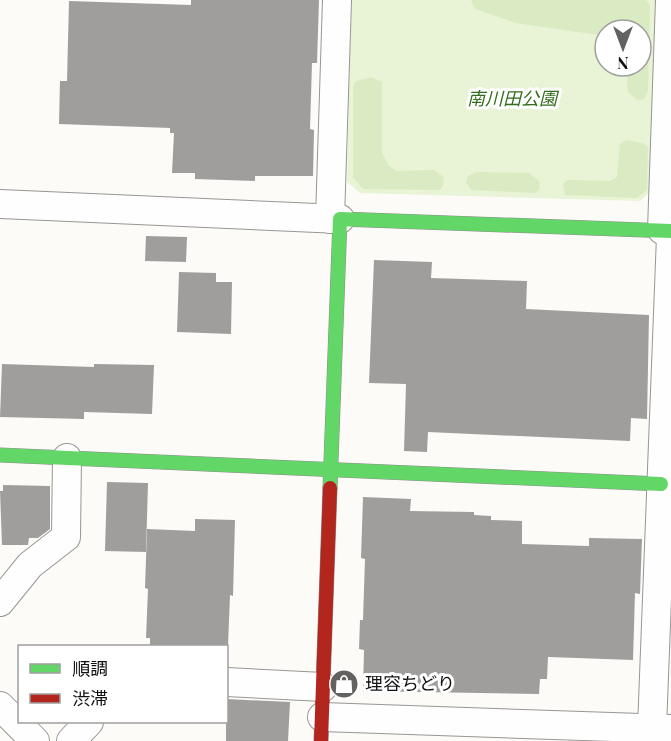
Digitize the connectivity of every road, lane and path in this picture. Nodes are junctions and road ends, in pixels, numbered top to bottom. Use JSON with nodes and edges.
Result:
{"nodes":[{"id":1,"x":338,"y":0,"type":"edge"},
{"id":2,"x":670,"y":0,"type":"edge"},
{"id":3,"x":0,"y":204,"type":"edge"},
{"id":4,"x":335,"y":219,"type":"junction"},
{"id":5,"x":668,"y":233,"type":"edge"},
{"id":6,"x":0,"y":455,"type":"edge"},
{"id":7,"x":67,"y":458,"type":"junction"},
{"id":8,"x":331,"y":469,"type":"junction"},
{"id":9,"x":662,"y":484,"type":"junction"},
{"id":10,"x":0,"y":602,"type":"edge"},
{"id":11,"x":228,"y":682,"type":"edge"},
{"id":12,"x":323,"y":687,"type":"junction"},
{"id":13,"x":0,"y":706,"type":"edge"},
{"id":14,"x":88,"y":723,"type":"edge"},
{"id":15,"x":662,"y":728,"type":"edge"},
{"id":16,"x":322,"y":729,"type":"edge"},
{"id":17,"x":35,"y":741,"type":"edge"},
{"id":18,"x":71,"y":741,"type":"edge"}],
"edges":[{"from":1,"to":4,"type":"street"},
{"from":2,"to":5,"type":"street"},
{"from":3,"to":4,"type":"street"},
{"from":4,"to":5,"type":"street"},
{"from":4,"to":8,"type":"street"},
{"from":5,"to":9,"type":"street"},
{"from":6,"to":7,"type":"street"},
{"from":7,"to":8,"type":"street"},
{"from":7,"to":10,"type":"street"},
{"from":8,"to":9,"type":"street"},
{"from":8,"to":12,"type":"street"},
{"from":9,"to":15,"type":"street"},
{"from":11,"to":12,"type":"street"},
{"from":12,"to":16,"type":"street"},
{"from":13,"to":17,"type":"street"},
{"from":14,"to":18,"type":"street"},
{"from":15,"to":16,"type":"street"}]}
